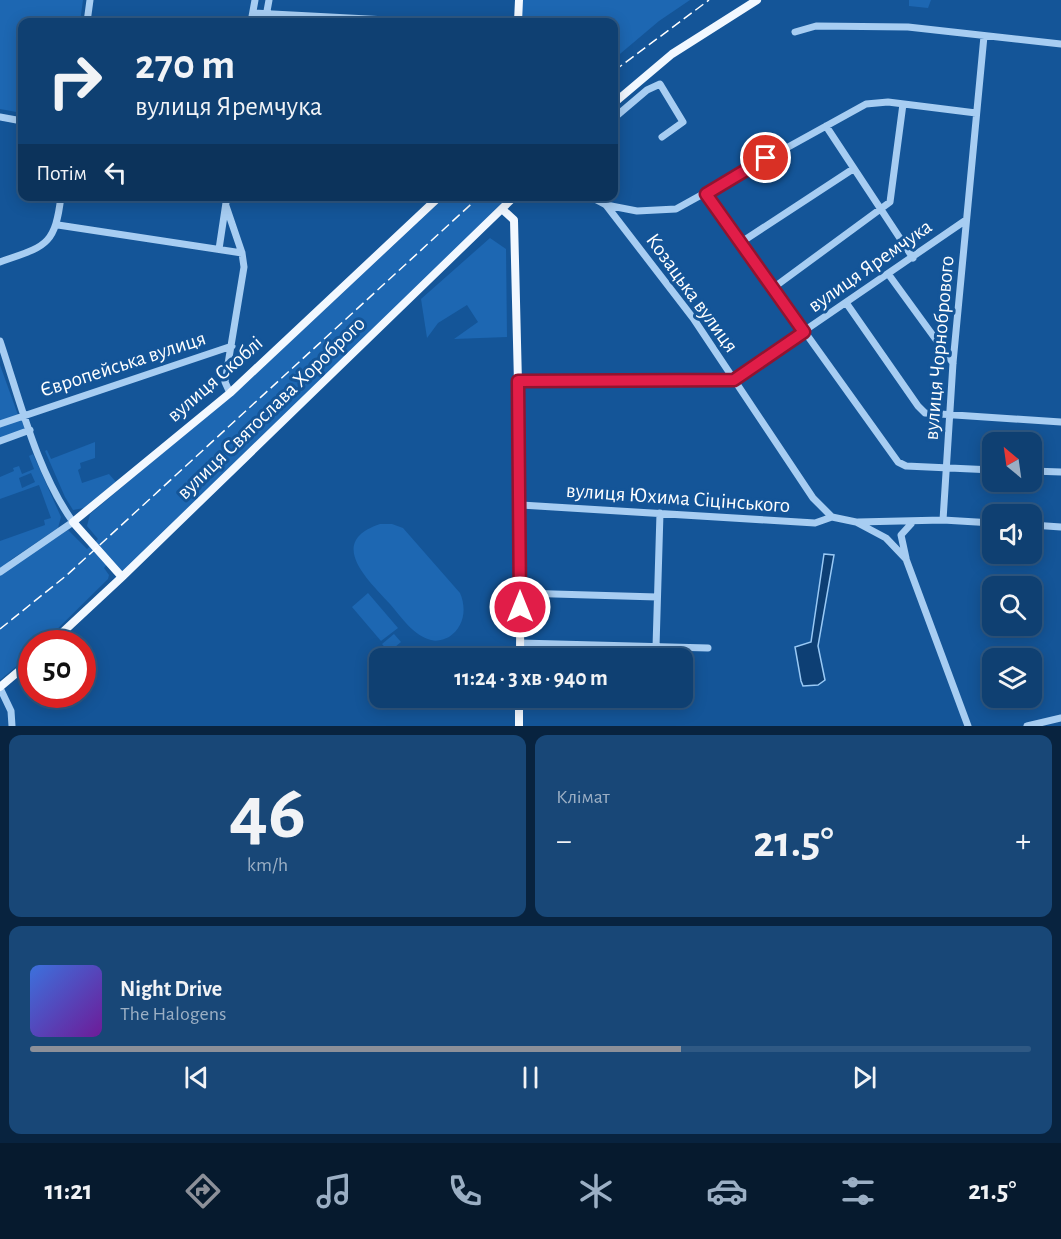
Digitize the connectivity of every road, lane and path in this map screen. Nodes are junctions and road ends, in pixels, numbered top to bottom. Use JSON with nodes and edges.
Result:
{"nodes":[{"id":1,"x":90,"y":0,"type":"edge"},
{"id":2,"x":255,"y":0,"type":"edge"},
{"id":3,"x":269,"y":0,"type":"edge"},
{"id":4,"x":519,"y":0,"type":"edge"},
{"id":5,"x":757,"y":0,"type":"edge"},
{"id":6,"x":253,"y":13,"type":"junction"},
{"id":7,"x":88,"y":18,"type":"edge"},
{"id":8,"x":252,"y":18,"type":"edge"},
{"id":9,"x":263,"y":18,"type":"edge"},
{"id":10,"x":265,"y":18,"type":"edge"},
{"id":11,"x":518,"y":18,"type":"edge"},
{"id":12,"x":795,"y":32,"type":"dead end"},
{"id":13,"x":984,"y":36,"type":"junction"},
{"id":14,"x":1061,"y":44,"type":"edge"},
{"id":15,"x":618,"y":100,"type":"edge"},
{"id":16,"x":903,"y":104,"type":"junction"},
{"id":17,"x":976,"y":113,"type":"junction"},
{"id":18,"x":618,"y":115,"type":"edge"},
{"id":19,"x":0,"y":117,"type":"edge"},
{"id":20,"x":18,"y":120,"type":"edge"},
{"id":21,"x":826,"y":126,"type":"junction"},
{"id":22,"x":662,"y":137,"type":"dead end"},
{"id":23,"x":854,"y":169,"type":"junction"},
{"id":24,"x":706,"y":194,"type":"junction"},
{"id":25,"x":60,"y":201,"type":"edge"},
{"id":26,"x":226,"y":201,"type":"edge"},
{"id":27,"x":435,"y":201,"type":"edge"},
{"id":28,"x":510,"y":201,"type":"edge"},
{"id":29,"x":598,"y":201,"type":"edge"},
{"id":30,"x":890,"y":202,"type":"junction"},
{"id":31,"x":606,"y":205,"type":"junction"},
{"id":32,"x":226,"y":206,"type":"junction"},
{"id":33,"x":502,"y":209,"type":"junction"},
{"id":34,"x":880,"y":209,"type":"junction"},
{"id":35,"x":887,"y":219,"type":"junction"},
{"id":36,"x":966,"y":220,"type":"junction"},
{"id":37,"x":58,"y":225,"type":"junction"},
{"id":38,"x":740,"y":243,"type":"junction"},
{"id":39,"x":219,"y":249,"type":"junction"},
{"id":40,"x":242,"y":253,"type":"junction"},
{"id":41,"x":913,"y":258,"type":"junction"},
{"id":42,"x":0,"y":262,"type":"edge"},
{"id":43,"x":889,"y":275,"type":"junction"},
{"id":44,"x":773,"y":288,"type":"junction"},
{"id":45,"x":847,"y":304,"type":"junction"},
{"id":46,"x":804,"y":332,"type":"junction"},
{"id":47,"x":0,"y":341,"type":"edge"},
{"id":48,"x":232,"y":346,"type":"junction"},
{"id":49,"x":953,"y":363,"type":"junction"},
{"id":50,"x":734,"y":380,"type":"junction"},
{"id":51,"x":518,"y":381,"type":"junction"},
{"id":52,"x":230,"y":393,"type":"junction"},
{"id":53,"x":950,"y":414,"type":"junction"},
{"id":54,"x":25,"y":415,"type":"junction"},
{"id":55,"x":1061,"y":422,"type":"edge"},
{"id":56,"x":0,"y":424,"type":"edge"},
{"id":57,"x":30,"y":430,"type":"junction"},
{"id":58,"x":0,"y":441,"type":"edge"},
{"id":59,"x":946,"y":468,"type":"junction"},
{"id":60,"x":982,"y":470,"type":"edge"},
{"id":61,"x":1042,"y":471,"type":"edge"},
{"id":62,"x":1061,"y":472,"type":"edge"},
{"id":63,"x":521,"y":505,"type":"junction"},
{"id":64,"x":660,"y":513,"type":"junction"},
{"id":65,"x":832,"y":517,"type":"junction"},
{"id":66,"x":943,"y":520,"type":"junction"},
{"id":67,"x":73,"y":522,"type":"junction"},
{"id":68,"x":856,"y":522,"type":"junction"},
{"id":69,"x":982,"y":522,"type":"edge"},
{"id":70,"x":892,"y":523,"type":"junction"},
{"id":71,"x":914,"y":523,"type":"junction"},
{"id":72,"x":1042,"y":526,"type":"edge"},
{"id":73,"x":1061,"y":527,"type":"edge"},
{"id":74,"x":901,"y":534,"type":"junction"},
{"id":75,"x":887,"y":539,"type":"junction"},
{"id":76,"x":906,"y":559,"type":"junction"},
{"id":77,"x":0,"y":572,"type":"edge"},
{"id":78,"x":122,"y":577,"type":"junction"},
{"id":79,"x":520,"y":593,"type":"junction"},
{"id":80,"x":657,"y":597,"type":"junction"},
{"id":81,"x":65,"y":630,"type":"edge"},
{"id":82,"x":520,"y":643,"type":"junction"},
{"id":83,"x":656,"y":647,"type":"junction"},
{"id":84,"x":520,"y":648,"type":"edge"},
{"id":85,"x":708,"y":648,"type":"dead end"},
{"id":86,"x":18,"y":672,"type":"edge"},
{"id":87,"x":0,"y":687,"type":"edge"},
{"id":88,"x":519,"y":708,"type":"edge"},
{"id":89,"x":1061,"y":718,"type":"edge"},
{"id":90,"x":12,"y":726,"type":"edge"},
{"id":91,"x":519,"y":726,"type":"edge"},
{"id":92,"x":968,"y":726,"type":"edge"},
{"id":93,"x":1027,"y":726,"type":"edge"}],
"edges":[{"from":1,"to":7,"type":"street"},
{"from":2,"to":6,"type":"street"},
{"from":3,"to":10,"type":"street"},
{"from":4,"to":11,"type":"main road"},
{"from":5,"to":15,"type":"main road"},
{"from":6,"to":8,"type":"street"},
{"from":6,"to":9,"type":"street"},
{"from":12,"to":13,"type":"street"},
{"from":13,"to":14,"type":"street"},
{"from":13,"to":17,"type":"street","name":"вулиця Чорнобрового"},
{"from":16,"to":17,"type":"street"},
{"from":16,"to":21,"type":"street"},
{"from":16,"to":30,"type":"street"},
{"from":17,"to":36,"type":"street","name":"вулиця Чорнобрового"},
{"from":18,"to":22,"type":"street"},
{"from":19,"to":20,"type":"street"},
{"from":21,"to":23,"type":"street"},
{"from":21,"to":24,"type":"street"},
{"from":23,"to":34,"type":"street"},
{"from":23,"to":38,"type":"street"},
{"from":24,"to":31,"type":"street"},
{"from":24,"to":38,"type":"street"},
{"from":25,"to":37,"type":"street"},
{"from":26,"to":32,"type":"street"},
{"from":27,"to":52,"type":"main road","name":"вулиця Скоблі"},
{"from":28,"to":33,"type":"main road","name":"вулиця Святослава Хороброго"},
{"from":29,"to":31,"type":"street","name":"Козацька вулиця"},
{"from":30,"to":34,"type":"street"},
{"from":30,"to":35,"type":"street"},
{"from":31,"to":50,"type":"street","name":"Козацька вулиця"},
{"from":32,"to":39,"type":"street"},
{"from":32,"to":40,"type":"street"},
{"from":33,"to":51,"type":"main road"},
{"from":33,"to":78,"type":"main road","name":"вулиця Святослава Хороброго"},
{"from":34,"to":35,"type":"street"},
{"from":34,"to":44,"type":"street"},
{"from":35,"to":41,"type":"street"},
{"from":36,"to":41,"type":"street","name":"вулиця Яремчука"},
{"from":36,"to":49,"type":"street","name":"вулиця Чорнобрового"},
{"from":37,"to":39,"type":"street"},
{"from":37,"to":42,"type":"street"},
{"from":38,"to":44,"type":"street"},
{"from":39,"to":40,"type":"street"},
{"from":40,"to":48,"type":"street"},
{"from":41,"to":43,"type":"street","name":"вулиця Яремчука"},
{"from":43,"to":45,"type":"street","name":"вулиця Яремчука"},
{"from":43,"to":49,"type":"street"},
{"from":44,"to":46,"type":"street"},
{"from":45,"to":46,"type":"street","name":"вулиця Яремчука"},
{"from":45,"to":53,"type":"street"},
{"from":46,"to":50,"type":"street","name":"вулиця Яремчука"},
{"from":46,"to":59,"type":"street"},
{"from":47,"to":54,"type":"street"},
{"from":48,"to":52,"type":"street"},
{"from":48,"to":54,"type":"street","name":"Європейська вулиця"},
{"from":49,"to":53,"type":"street","name":"вулиця Чорнобрового"},
{"from":50,"to":51,"type":"street"},
{"from":50,"to":65,"type":"street","name":"Козацька вулиця"},
{"from":51,"to":63,"type":"main road"},
{"from":52,"to":67,"type":"main road","name":"вулиця Скоблі"},
{"from":53,"to":55,"type":"street"},
{"from":53,"to":59,"type":"street","name":"вулиця Чорнобрового"},
{"from":54,"to":56,"type":"street","name":"Європейська вулиця"},
{"from":54,"to":57,"type":"street"},
{"from":57,"to":58,"type":"street"},
{"from":57,"to":67,"type":"street"},
{"from":59,"to":60,"type":"street"},
{"from":59,"to":66,"type":"street","name":"вулиця Чорнобрового"},
{"from":61,"to":62,"type":"street"},
{"from":63,"to":64,"type":"street","name":"вулиця Юхима Сіцінського"},
{"from":63,"to":79,"type":"main road"},
{"from":64,"to":65,"type":"street","name":"вулиця Юхима Сіцінського"},
{"from":64,"to":80,"type":"street"},
{"from":65,"to":68,"type":"street"},
{"from":66,"to":69,"type":"street"},
{"from":66,"to":71,"type":"street"},
{"from":67,"to":77,"type":"street","name":"вулиця Скоблі"},
{"from":67,"to":78,"type":"main road"},
{"from":68,"to":70,"type":"street"},
{"from":68,"to":75,"type":"street"},
{"from":70,"to":71,"type":"street"},
{"from":70,"to":74,"type":"street"},
{"from":70,"to":75,"type":"street"},
{"from":71,"to":74,"type":"street"},
{"from":72,"to":73,"type":"street"},
{"from":74,"to":75,"type":"street"},
{"from":74,"to":76,"type":"street"},
{"from":75,"to":76,"type":"street"},
{"from":76,"to":92,"type":"street"},
{"from":78,"to":81,"type":"main road","name":"вулиця Святослава Хороброго"},
{"from":79,"to":80,"type":"street"},
{"from":79,"to":82,"type":"main road"},
{"from":80,"to":83,"type":"street"},
{"from":82,"to":83,"type":"street"},
{"from":82,"to":84,"type":"main road"},
{"from":83,"to":85,"type":"street"},
{"from":86,"to":87,"type":"main road"},
{"from":87,"to":90,"type":"street"},
{"from":88,"to":91,"type":"main road"},
{"from":89,"to":93,"type":"street"}]}
